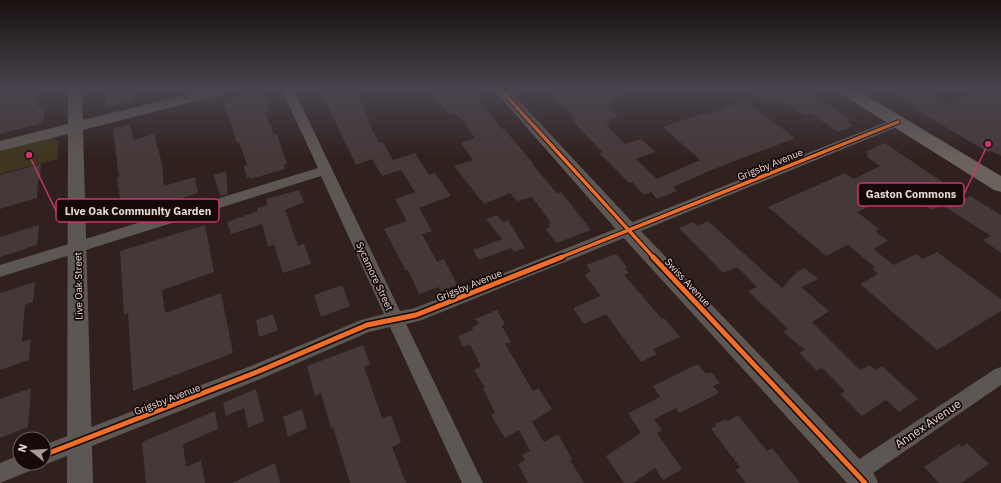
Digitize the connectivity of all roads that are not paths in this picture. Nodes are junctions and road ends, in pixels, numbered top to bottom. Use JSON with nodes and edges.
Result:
{"nodes":[{"id":1,"x":76,"y":113,"type":"edge"},
{"id":2,"x":134,"y":113,"type":"edge"},
{"id":3,"x":299,"y":113,"type":"edge"},
{"id":4,"x":521,"y":113,"type":"edge"},
{"id":5,"x":883,"y":113,"type":"edge"},
{"id":6,"x":898,"y":122,"type":"junction"},
{"id":7,"x":77,"y":127,"type":"junction"},
{"id":8,"x":0,"y":146,"type":"edge"},
{"id":9,"x":326,"y":170,"type":"junction"},
{"id":10,"x":1001,"y":185,"type":"edge"},
{"id":11,"x":628,"y":230,"type":"junction"},
{"id":12,"x":77,"y":248,"type":"junction"},
{"id":13,"x":0,"y":271,"type":"edge"},
{"id":14,"x":395,"y":319,"type":"junction"},
{"id":15,"x":1001,"y":376,"type":"edge"},
{"id":16,"x":79,"y":441,"type":"junction"},
{"id":17,"x":52,"y":452,"type":"edge"},
{"id":18,"x":12,"y":468,"type":"edge"},
{"id":19,"x":0,"y":473,"type":"edge"},
{"id":20,"x":860,"y":478,"type":"edge"},
{"id":21,"x":80,"y":483,"type":"edge"},
{"id":22,"x":473,"y":483,"type":"edge"}],
"edges":[{"from":1,"to":7,"type":"street","name":"Live Oak Street"},
{"from":2,"to":7,"type":"street"},
{"from":3,"to":9,"type":"street","name":"Sycamore Street"},
{"from":4,"to":11,"type":"street","name":"Swiss Avenue"},
{"from":5,"to":6,"type":"main road"},
{"from":6,"to":10,"type":"main road"},
{"from":6,"to":11,"type":"street","name":"Grigsby Avenue"},
{"from":7,"to":8,"type":"street"},
{"from":7,"to":12,"type":"street","name":"Live Oak Street"},
{"from":9,"to":12,"type":"street"},
{"from":9,"to":14,"type":"street","name":"Sycamore Street"},
{"from":11,"to":14,"type":"street","name":"Grigsby Avenue"},
{"from":11,"to":20,"type":"street","name":"Swiss Avenue"},
{"from":12,"to":13,"type":"street"},
{"from":12,"to":16,"type":"street","name":"Live Oak Street"},
{"from":14,"to":16,"type":"street","name":"Grigsby Avenue"},
{"from":14,"to":22,"type":"street","name":"Sycamore Street"},
{"from":15,"to":20,"type":"street","name":"Annex Avenue"},
{"from":16,"to":17,"type":"street","name":"Grigsby Avenue"},
{"from":16,"to":21,"type":"street","name":"Live Oak Street"},
{"from":18,"to":19,"type":"street"}]}
